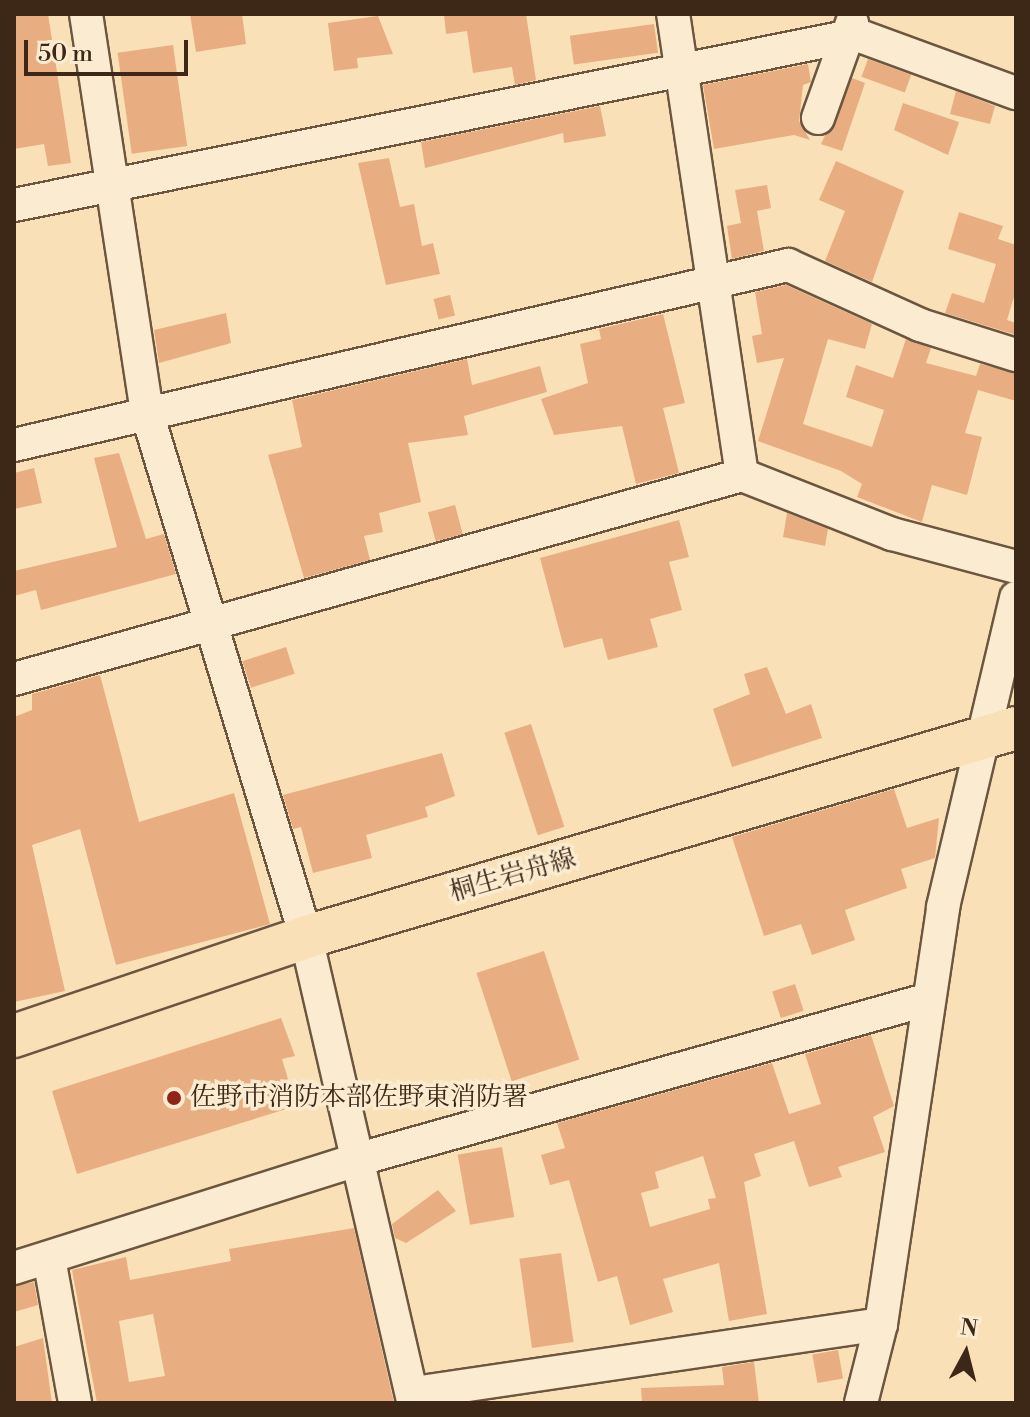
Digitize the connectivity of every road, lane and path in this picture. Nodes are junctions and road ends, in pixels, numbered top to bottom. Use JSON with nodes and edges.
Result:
{"nodes":[{"id":1,"x":86,"y":14,"type":"edge"},
{"id":2,"x":673,"y":14,"type":"edge"},
{"id":3,"x":850,"y":28,"type":"edge"},
{"id":4,"x":682,"y":75,"type":"junction"},
{"id":5,"x":1016,"y":93,"type":"edge"},
{"id":6,"x":818,"y":118,"type":"dead end"},
{"id":7,"x":113,"y":185,"type":"junction"},
{"id":8,"x":14,"y":205,"type":"edge"},
{"id":9,"x":711,"y":279,"type":"junction"},
{"id":10,"x":1016,"y":355,"type":"edge"},
{"id":11,"x":147,"y":413,"type":"junction"},
{"id":12,"x":14,"y":445,"type":"edge"},
{"id":13,"x":742,"y":475,"type":"junction"},
{"id":14,"x":1016,"y":567,"type":"edge"},
{"id":15,"x":1016,"y":597,"type":"edge"},
{"id":16,"x":207,"y":621,"type":"junction"},
{"id":17,"x":14,"y":679,"type":"edge"},
{"id":18,"x":997,"y":733,"type":"edge"},
{"id":19,"x":306,"y":937,"type":"junction"},
{"id":20,"x":926,"y":1000,"type":"junction"},
{"id":21,"x":14,"y":1036,"type":"edge"},
{"id":22,"x":363,"y":1158,"type":"junction"},
{"id":23,"x":49,"y":1258,"type":"junction"},
{"id":24,"x":14,"y":1268,"type":"edge"},
{"id":25,"x":881,"y":1324,"type":"junction"},
{"id":26,"x":414,"y":1398,"type":"edge"},
{"id":27,"x":75,"y":1403,"type":"edge"},
{"id":28,"x":861,"y":1403,"type":"edge"}],
"edges":[{"from":1,"to":7,"type":"street"},
{"from":2,"to":4,"type":"street"},
{"from":3,"to":4,"type":"street"},
{"from":3,"to":5,"type":"street"},
{"from":3,"to":6,"type":"street"},
{"from":4,"to":7,"type":"street"},
{"from":4,"to":9,"type":"street"},
{"from":7,"to":8,"type":"street"},
{"from":7,"to":11,"type":"street"},
{"from":9,"to":10,"type":"street"},
{"from":9,"to":11,"type":"street"},
{"from":9,"to":13,"type":"street"},
{"from":11,"to":12,"type":"street"},
{"from":11,"to":16,"type":"street"},
{"from":13,"to":14,"type":"street"},
{"from":13,"to":16,"type":"street"},
{"from":15,"to":18,"type":"street"},
{"from":16,"to":17,"type":"street"},
{"from":16,"to":19,"type":"street"},
{"from":18,"to":19,"type":"main road","name":"桐生岩舟線"},
{"from":18,"to":20,"type":"street"},
{"from":19,"to":21,"type":"main road","name":"桐生岩舟線"},
{"from":19,"to":22,"type":"street"},
{"from":20,"to":22,"type":"street"},
{"from":20,"to":25,"type":"street"},
{"from":22,"to":23,"type":"street"},
{"from":22,"to":26,"type":"street"},
{"from":23,"to":24,"type":"street"},
{"from":23,"to":27,"type":"street"},
{"from":25,"to":26,"type":"street"},
{"from":25,"to":28,"type":"street"}]}
